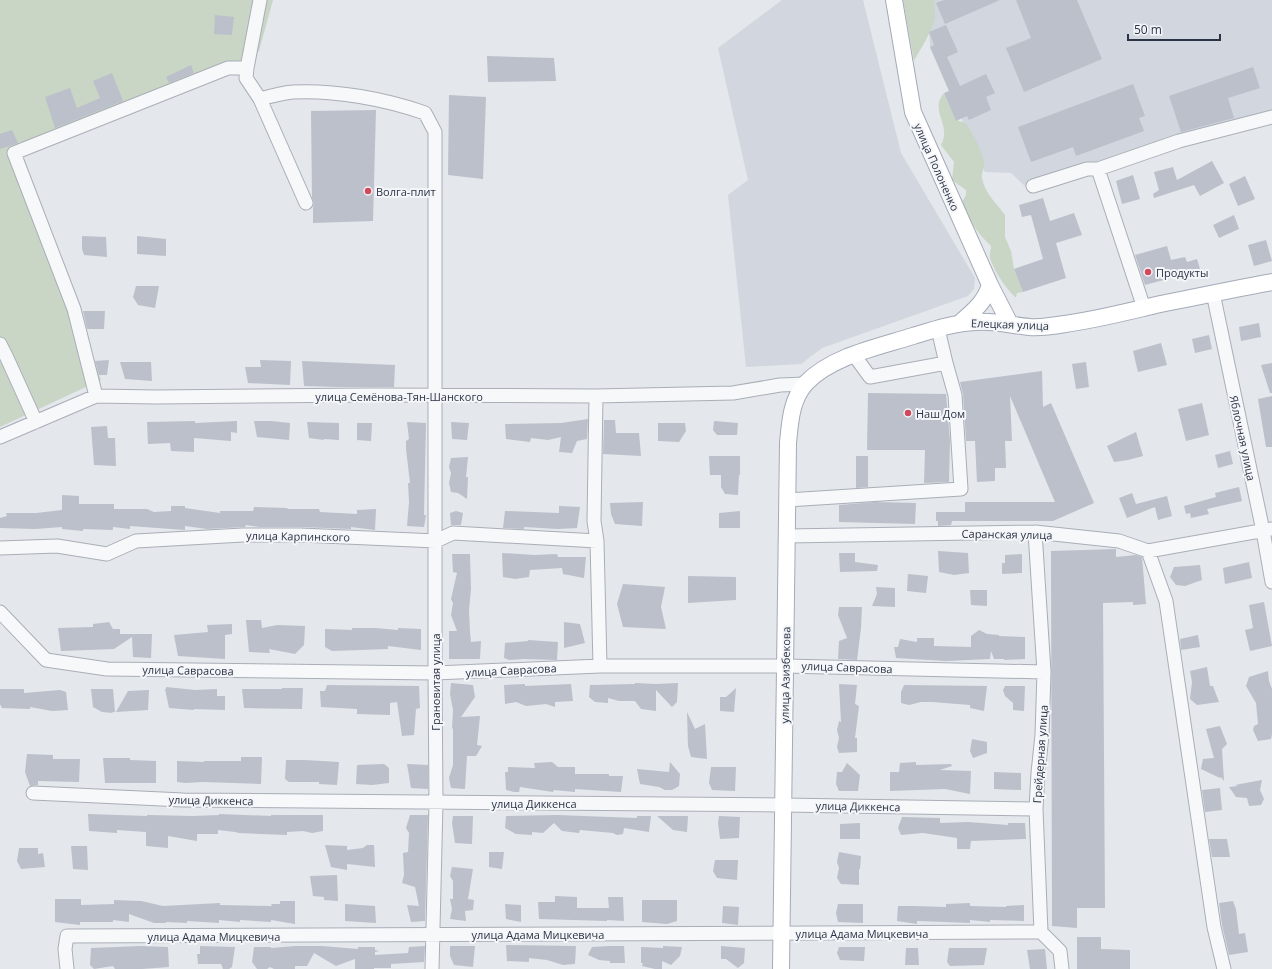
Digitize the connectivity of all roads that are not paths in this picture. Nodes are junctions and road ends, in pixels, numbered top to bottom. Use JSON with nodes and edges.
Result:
{"nodes":[{"id":1,"x":260,"y":0,"type":"edge"},
{"id":2,"x":894,"y":0,"type":"edge"},
{"id":3,"x":247,"y":68,"type":"junction"},
{"id":4,"x":260,"y":99,"type":"junction"},
{"id":5,"x":1272,"y":118,"type":"edge"},
{"id":6,"x":1098,"y":169,"type":"junction"},
{"id":7,"x":1033,"y":186,"type":"dead end"},
{"id":8,"x":306,"y":204,"type":"dead end"},
{"id":9,"x":1272,"y":282,"type":"edge"},
{"id":10,"x":990,"y":285,"type":"junction"},
{"id":11,"x":1213,"y":293,"type":"junction"},
{"id":12,"x":1144,"y":308,"type":"junction"},
{"id":13,"x":959,"y":324,"type":"junction"},
{"id":14,"x":1010,"y":324,"type":"junction"},
{"id":15,"x":938,"y":329,"type":"junction"},
{"id":16,"x":0,"y":344,"type":"edge"},
{"id":17,"x":854,"y":355,"type":"junction"},
{"id":18,"x":946,"y":363,"type":"junction"},
{"id":19,"x":805,"y":384,"type":"junction"},
{"id":20,"x":96,"y":396,"type":"junction"},
{"id":21,"x":435,"y":396,"type":"junction"},
{"id":22,"x":596,"y":396,"type":"junction"},
{"id":23,"x":36,"y":422,"type":"junction"},
{"id":24,"x":0,"y":437,"type":"edge"},
{"id":25,"x":787,"y":500,"type":"junction"},
{"id":26,"x":1267,"y":530,"type":"edge"},
{"id":27,"x":1035,"y":532,"type":"junction"},
{"id":28,"x":787,"y":536,"type":"junction"},
{"id":29,"x":436,"y":541,"type":"junction"},
{"id":30,"x":597,"y":541,"type":"junction"},
{"id":31,"x":0,"y":548,"type":"edge"},
{"id":32,"x":1148,"y":551,"type":"junction"},
{"id":33,"x":1272,"y":582,"type":"edge"},
{"id":34,"x":0,"y":612,"type":"edge"},
{"id":35,"x":600,"y":666,"type":"junction"},
{"id":36,"x":785,"y":666,"type":"junction"},
{"id":37,"x":1044,"y":672,"type":"junction"},
{"id":38,"x":435,"y":674,"type":"junction"},
{"id":39,"x":33,"y":793,"type":"dead end"},
{"id":40,"x":436,"y":803,"type":"junction"},
{"id":41,"x":783,"y":805,"type":"junction"},
{"id":42,"x":1036,"y":809,"type":"junction"},
{"id":43,"x":1041,"y":932,"type":"junction"},
{"id":44,"x":781,"y":933,"type":"junction"},
{"id":45,"x":433,"y":935,"type":"junction"},
{"id":46,"x":67,"y":969,"type":"edge"},
{"id":47,"x":432,"y":969,"type":"edge"},
{"id":48,"x":781,"y":969,"type":"edge"},
{"id":49,"x":1062,"y":969,"type":"edge"},
{"id":50,"x":1224,"y":969,"type":"edge"}],
"edges":[{"from":1,"to":3,"type":"street"},
{"from":2,"to":10,"type":"main road","name":"улица Полоненко"},
{"from":3,"to":4,"type":"street"},
{"from":3,"to":20,"type":"street"},
{"from":4,"to":8,"type":"street"},
{"from":4,"to":21,"type":"street","name":"Грановитая улица"},
{"from":5,"to":6,"type":"street"},
{"from":6,"to":7,"type":"street"},
{"from":6,"to":12,"type":"street"},
{"from":9,"to":11,"type":"main road","name":"Елецкая улица"},
{"from":10,"to":13,"type":"main road"},
{"from":10,"to":14,"type":"main road","name":"улица Полоненко"},
{"from":11,"to":12,"type":"main road","name":"Елецкая улица"},
{"from":11,"to":26,"type":"street","name":"Яблочная улица"},
{"from":12,"to":14,"type":"main road","name":"Елецкая улица"},
{"from":13,"to":14,"type":"main road","name":"Елецкая улица"},
{"from":13,"to":15,"type":"main road","name":"Елецкая улица"},
{"from":15,"to":17,"type":"main road","name":"Елецкая улица"},
{"from":15,"to":18,"type":"street"},
{"from":16,"to":23,"type":"street"},
{"from":17,"to":18,"type":"street"},
{"from":17,"to":19,"type":"main road","name":"Елецкая улица"},
{"from":18,"to":25,"type":"street"},
{"from":19,"to":22,"type":"street","name":"улица Семёнова-Тян-Шанского"},
{"from":19,"to":25,"type":"main road","name":"улица Азизбекова"},
{"from":20,"to":21,"type":"street","name":"улица Семёнова-Тян-Шанского"},
{"from":20,"to":23,"type":"street","name":"улица Семёнова-Тян-Шанского"},
{"from":21,"to":22,"type":"street","name":"улица Семёнова-Тян-Шанского"},
{"from":21,"to":29,"type":"street","name":"Грановитая улица"},
{"from":22,"to":30,"type":"street"},
{"from":23,"to":24,"type":"street","name":"улица Семёнова-Тян-Шанского"},
{"from":25,"to":28,"type":"main road","name":"улица Азизбекова"},
{"from":26,"to":32,"type":"street","name":"Саранская улица"},
{"from":26,"to":33,"type":"street","name":"Яблочная улица"},
{"from":27,"to":28,"type":"street","name":"Саранская улица"},
{"from":27,"to":32,"type":"street","name":"Саранская улица"},
{"from":27,"to":37,"type":"street","name":"Грейдерная улица"},
{"from":28,"to":36,"type":"main road","name":"улица Азизбекова"},
{"from":29,"to":30,"type":"street","name":"улица Карпинского"},
{"from":29,"to":31,"type":"street","name":"улица Карпинского"},
{"from":29,"to":38,"type":"street","name":"Грановитая улица"},
{"from":30,"to":35,"type":"street"},
{"from":32,"to":50,"type":"street"},
{"from":34,"to":38,"type":"street","name":"улица Саврасова"},
{"from":35,"to":36,"type":"street","name":"улица Саврасова"},
{"from":35,"to":38,"type":"street","name":"улица Саврасова"},
{"from":36,"to":37,"type":"street","name":"улица Саврасова"},
{"from":36,"to":41,"type":"main road","name":"улица Азизбекова"},
{"from":37,"to":42,"type":"street","name":"Грейдерная улица"},
{"from":38,"to":40,"type":"street","name":"Грановитая улица"},
{"from":39,"to":40,"type":"street","name":"улица Диккенса"},
{"from":40,"to":41,"type":"street","name":"улица Диккенса"},
{"from":40,"to":45,"type":"street","name":"Грановитая улица"},
{"from":41,"to":42,"type":"street","name":"улица Диккенса"},
{"from":41,"to":44,"type":"main road","name":"улица Азизбекова"},
{"from":42,"to":43,"type":"street","name":"Грейдерная улица"},
{"from":43,"to":44,"type":"street","name":"улица Адама Мицкевича"},
{"from":43,"to":49,"type":"street"},
{"from":44,"to":45,"type":"street","name":"улица Адама Мицкевича"},
{"from":44,"to":48,"type":"main road","name":"улица Азизбекова"},
{"from":45,"to":46,"type":"street","name":"улица Адама Мицкевича"},
{"from":45,"to":47,"type":"street","name":"Грановитая улица"}]}
